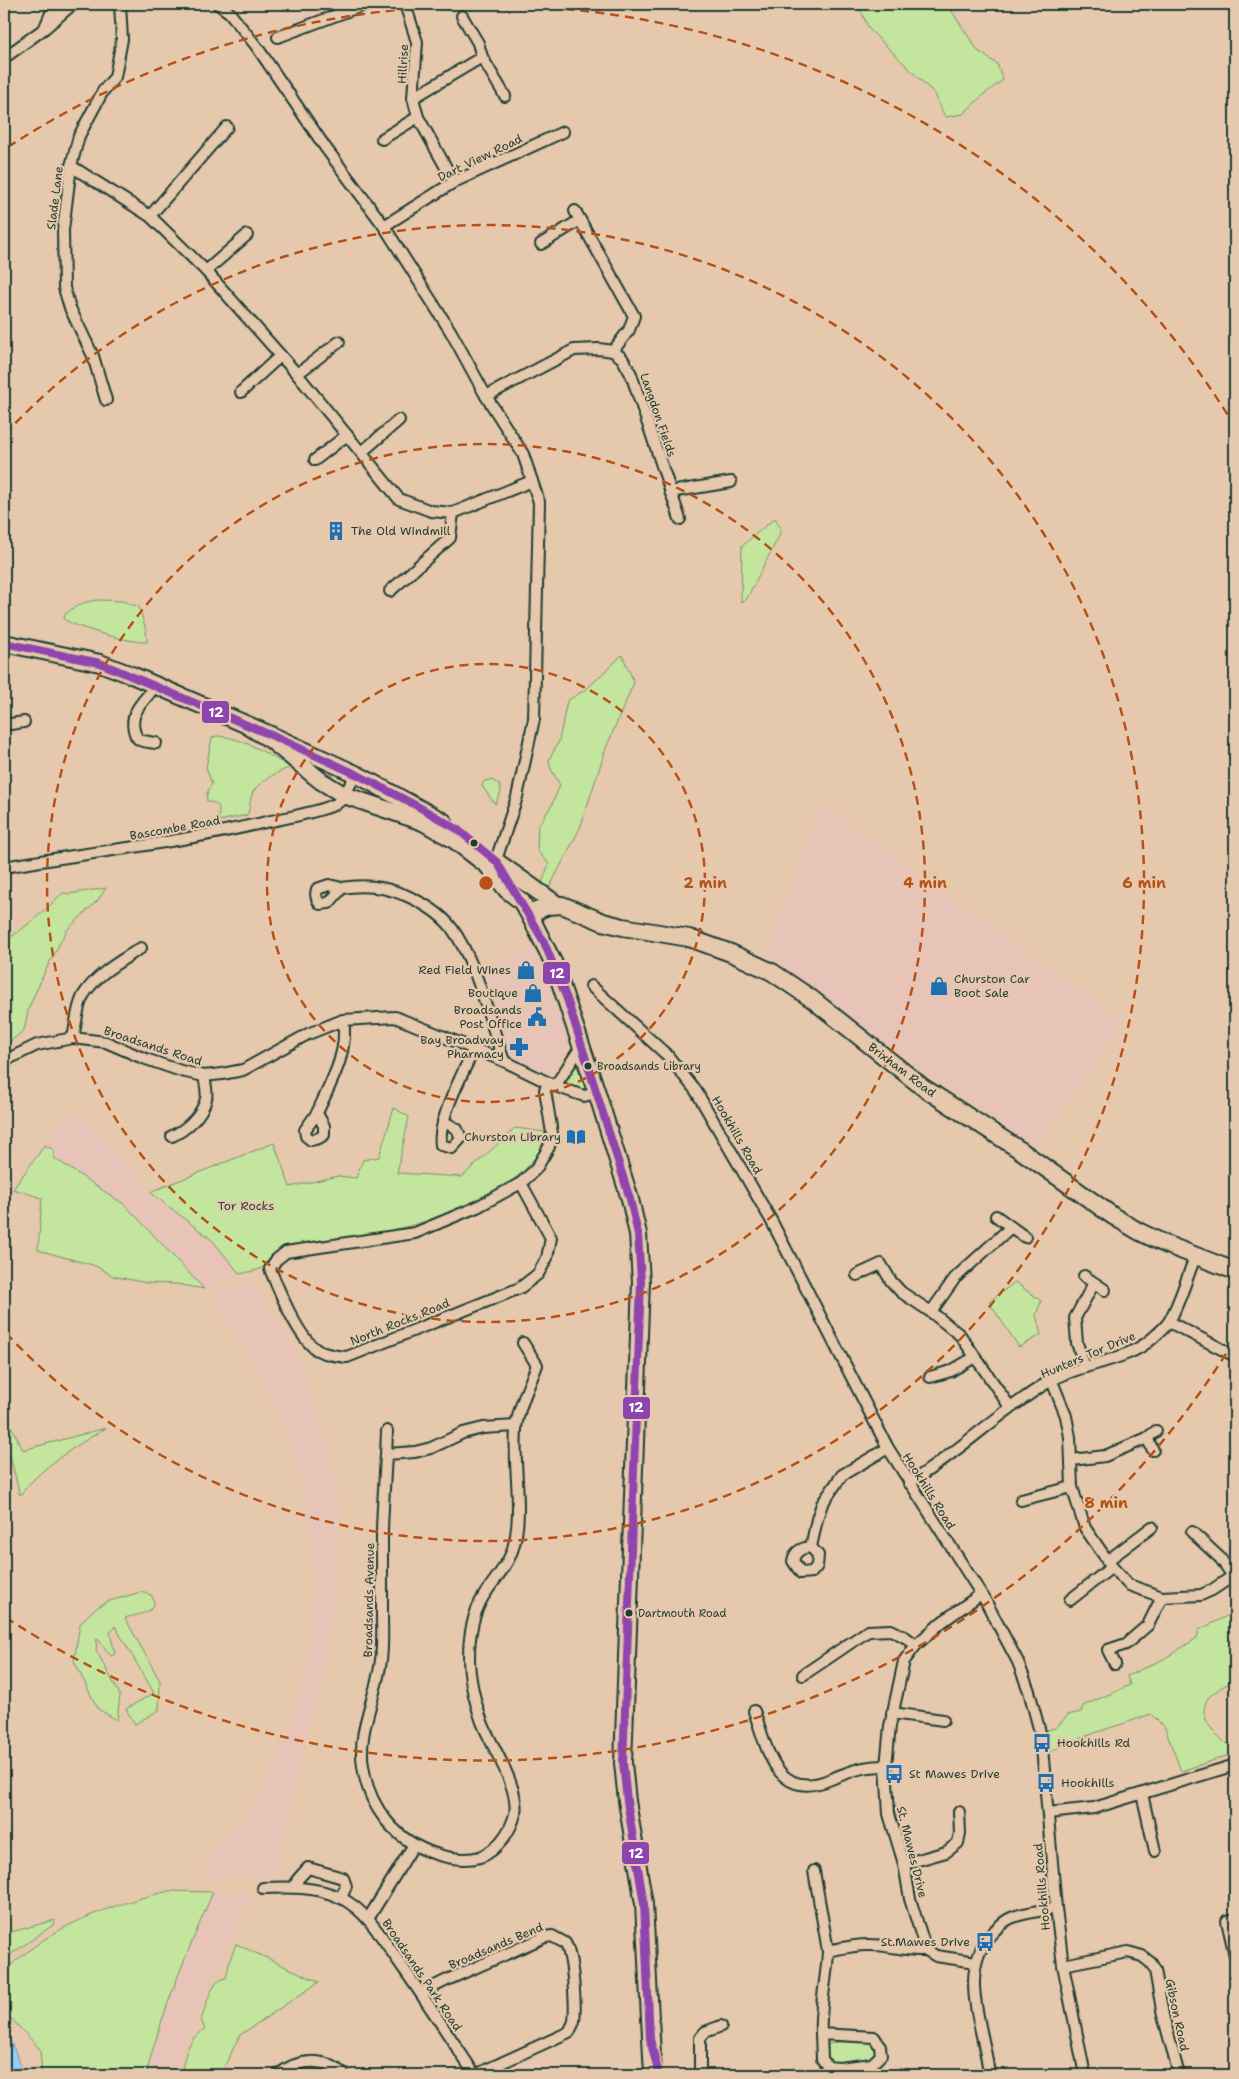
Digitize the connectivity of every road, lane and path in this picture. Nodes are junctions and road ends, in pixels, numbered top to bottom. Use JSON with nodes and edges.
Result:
{"nodes":[{"id":1,"x":55,"y":4,"type":"edge"},
{"id":2,"x":73,"y":4,"type":"edge"},
{"id":3,"x":120,"y":4,"type":"edge"},
{"id":4,"x":218,"y":4,"type":"edge"},
{"id":5,"x":366,"y":4,"type":"edge"},
{"id":6,"x":405,"y":4,"type":"edge"},
{"id":7,"x":462,"y":16,"type":"dead end"},
{"id":8,"x":45,"y":28,"type":"junction"},
{"id":9,"x":278,"y":37,"type":"dead end"},
{"id":10,"x":482,"y":57,"type":"junction"},
{"id":11,"x":4,"y":58,"type":"edge"},
{"id":12,"x":505,"y":96,"type":"dead end"},
{"id":13,"x":413,"y":98,"type":"junction"},
{"id":14,"x":418,"y":117,"type":"junction"},
{"id":15,"x":227,"y":127,"type":"dead end"},
{"id":16,"x":563,"y":132,"type":"dead end"},
{"id":17,"x":382,"y":139,"type":"dead end"},
{"id":18,"x":71,"y":166,"type":"junction"},
{"id":19,"x":454,"y":182,"type":"junction"},
{"id":20,"x":150,"y":216,"type":"junction"},
{"id":21,"x":384,"y":226,"type":"junction"},
{"id":22,"x":247,"y":235,"type":"dead end"},
{"id":23,"x":541,"y":244,"type":"dead end"},
{"id":24,"x":206,"y":271,"type":"junction"},
{"id":25,"x":339,"y":342,"type":"dead end"},
{"id":26,"x":613,"y":351,"type":"junction"},
{"id":27,"x":280,"y":356,"type":"junction"},
{"id":28,"x":297,"y":374,"type":"junction"},
{"id":29,"x":241,"y":392,"type":"dead end"},
{"id":30,"x":486,"y":396,"type":"junction"},
{"id":31,"x":106,"y":400,"type":"dead end"},
{"id":32,"x":399,"y":420,"type":"dead end"},
{"id":33,"x":347,"y":435,"type":"junction"},
{"id":34,"x":362,"y":452,"type":"junction"},
{"id":35,"x":315,"y":460,"type":"dead end"},
{"id":36,"x":532,"y":481,"type":"junction"},
{"id":37,"x":732,"y":482,"type":"dead end"},
{"id":38,"x":670,"y":492,"type":"junction"},
{"id":39,"x":453,"y":513,"type":"junction"},
{"id":40,"x":680,"y":519,"type":"dead end"},
{"id":41,"x":390,"y":590,"type":"dead end"},
{"id":42,"x":4,"y":643,"type":"edge"},
{"id":43,"x":155,"y":686,"type":"junction"},
{"id":44,"x":24,"y":722,"type":"dead end"},
{"id":45,"x":4,"y":725,"type":"edge"},
{"id":46,"x":248,"y":726,"type":"junction"},
{"id":47,"x":156,"y":743,"type":"dead end"},
{"id":48,"x":358,"y":774,"type":"junction"},
{"id":49,"x":344,"y":795,"type":"junction"},
{"id":50,"x":493,"y":862,"type":"junction"},
{"id":51,"x":4,"y":867,"type":"edge"},
{"id":52,"x":342,"y":888,"type":"dead end"},
{"id":53,"x":556,"y":904,"type":"junction"},
{"id":54,"x":525,"y":908,"type":"junction"},
{"id":55,"x":141,"y":948,"type":"dead end"},
{"id":56,"x":592,"y":986,"type":"dead end"},
{"id":57,"x":343,"y":1020,"type":"junction"},
{"id":58,"x":73,"y":1038,"type":"junction"},
{"id":59,"x":581,"y":1047,"type":"junction"},
{"id":60,"x":474,"y":1049,"type":"junction"},
{"id":61,"x":4,"y":1061,"type":"edge"},
{"id":62,"x":504,"y":1061,"type":"junction"},
{"id":63,"x":204,"y":1076,"type":"junction"},
{"id":64,"x":552,"y":1084,"type":"junction"},
{"id":65,"x":597,"y":1093,"type":"junction"},
{"id":66,"x":317,"y":1114,"type":"dead end"},
{"id":67,"x":444,"y":1121,"type":"dead end"},
{"id":68,"x":172,"y":1136,"type":"dead end"},
{"id":69,"x":520,"y":1183,"type":"junction"},
{"id":70,"x":996,"y":1216,"type":"dead end"},
{"id":71,"x":1010,"y":1228,"type":"junction"},
{"id":72,"x":1025,"y":1237,"type":"dead end"},
{"id":73,"x":1195,"y":1257,"type":"junction"},
{"id":74,"x":890,"y":1258,"type":"dead end"},
{"id":75,"x":881,"y":1264,"type":"junction"},
{"id":76,"x":1235,"y":1271,"type":"edge"},
{"id":77,"x":857,"y":1275,"type":"dead end"},
{"id":78,"x":1084,"y":1276,"type":"dead end"},
{"id":79,"x":1094,"y":1283,"type":"junction"},
{"id":80,"x":1105,"y":1290,"type":"dead end"},
{"id":81,"x":931,"y":1312,"type":"junction"},
{"id":82,"x":1169,"y":1322,"type":"junction"},
{"id":83,"x":523,"y":1343,"type":"dead end"},
{"id":84,"x":1235,"y":1356,"type":"edge"},
{"id":85,"x":975,"y":1357,"type":"junction"},
{"id":86,"x":1085,"y":1367,"type":"junction"},
{"id":87,"x":930,"y":1377,"type":"dead end"},
{"id":88,"x":1052,"y":1381,"type":"junction"},
{"id":89,"x":1010,"y":1407,"type":"junction"},
{"id":90,"x":516,"y":1426,"type":"junction"},
{"id":91,"x":387,"y":1431,"type":"dead end"},
{"id":92,"x":1156,"y":1431,"type":"dead end"},
{"id":93,"x":1146,"y":1438,"type":"junction"},
{"id":94,"x":888,"y":1448,"type":"junction"},
{"id":95,"x":1153,"y":1450,"type":"dead end"},
{"id":96,"x":386,"y":1454,"type":"junction"},
{"id":97,"x":1072,"y":1460,"type":"junction"},
{"id":98,"x":909,"y":1483,"type":"junction"},
{"id":99,"x":1072,"y":1487,"type":"junction"},
{"id":100,"x":1022,"y":1500,"type":"dead end"},
{"id":101,"x":1152,"y":1527,"type":"dead end"},
{"id":102,"x":1192,"y":1532,"type":"dead end"},
{"id":103,"x":811,"y":1547,"type":"dead end"},
{"id":104,"x":1109,"y":1564,"type":"junction"},
{"id":105,"x":982,"y":1594,"type":"junction"},
{"id":106,"x":1162,"y":1597,"type":"junction"},
{"id":107,"x":1070,"y":1600,"type":"dead end"},
{"id":108,"x":916,"y":1645,"type":"junction"},
{"id":109,"x":1115,"y":1664,"type":"dead end"},
{"id":110,"x":803,"y":1675,"type":"dead end"},
{"id":111,"x":754,"y":1711,"type":"dead end"},
{"id":112,"x":892,"y":1713,"type":"junction"},
{"id":113,"x":943,"y":1720,"type":"dead end"},
{"id":114,"x":1235,"y":1765,"type":"edge"},
{"id":115,"x":886,"y":1766,"type":"junction"},
{"id":116,"x":1142,"y":1794,"type":"junction"},
{"id":117,"x":959,"y":1812,"type":"dead end"},
{"id":118,"x":1048,"y":1813,"type":"junction"},
{"id":119,"x":414,"y":1846,"type":"junction"},
{"id":120,"x":1155,"y":1851,"type":"dead end"},
{"id":121,"x":904,"y":1864,"type":"junction"},
{"id":122,"x":814,"y":1871,"type":"dead end"},
{"id":123,"x":295,"y":1886,"type":"junction"},
{"id":124,"x":263,"y":1888,"type":"dead end"},
{"id":125,"x":341,"y":1898,"type":"junction"},
{"id":126,"x":1056,"y":1908,"type":"junction"},
{"id":127,"x":368,"y":1919,"type":"junction"},
{"id":128,"x":1226,"y":1921,"type":"edge"},
{"id":129,"x":926,"y":1950,"type":"junction"},
{"id":130,"x":828,"y":1951,"type":"junction"},
{"id":131,"x":1235,"y":1956,"type":"edge"},
{"id":132,"x":976,"y":1962,"type":"junction"},
{"id":133,"x":1063,"y":1966,"type":"junction"},
{"id":134,"x":421,"y":1993,"type":"junction"},
{"id":135,"x":721,"y":2026,"type":"dead end"},
{"id":136,"x":821,"y":2034,"type":"junction"},
{"id":137,"x":650,"y":2039,"type":"junction"},
{"id":138,"x":278,"y":2075,"type":"edge"},
{"id":139,"x":344,"y":2075,"type":"edge"},
{"id":140,"x":475,"y":2075,"type":"edge"},
{"id":141,"x":652,"y":2075,"type":"edge"},
{"id":142,"x":659,"y":2075,"type":"edge"},
{"id":143,"x":700,"y":2075,"type":"edge"},
{"id":144,"x":989,"y":2075,"type":"edge"},
{"id":145,"x":1085,"y":2075,"type":"edge"},
{"id":146,"x":1179,"y":2075,"type":"edge"}],
"edges":[{"from":1,"to":8,"type":"street"},
{"from":2,"to":8,"type":"street"},
{"from":3,"to":18,"type":"street","name":"Slade Lane"},
{"from":4,"to":21,"type":"street"},
{"from":5,"to":9,"type":"street"},
{"from":6,"to":13,"type":"street","name":"Hillrise"},
{"from":7,"to":10,"type":"street"},
{"from":8,"to":11,"type":"street"},
{"from":10,"to":12,"type":"street"},
{"from":10,"to":13,"type":"street","name":"Hillrise"},
{"from":13,"to":14,"type":"street","name":"Hillrise"},
{"from":14,"to":17,"type":"street"},
{"from":14,"to":19,"type":"street","name":"Hillrise"},
{"from":15,"to":20,"type":"street"},
{"from":16,"to":19,"type":"street","name":"Dart View Road"},
{"from":18,"to":20,"type":"street"},
{"from":18,"to":31,"type":"street","name":"Slade Lane"},
{"from":19,"to":21,"type":"street","name":"Dart View Road"},
{"from":20,"to":24,"type":"street"},
{"from":21,"to":30,"type":"street"},
{"from":22,"to":24,"type":"street"},
{"from":23,"to":26,"type":"street"},
{"from":24,"to":27,"type":"street"},
{"from":25,"to":28,"type":"street"},
{"from":26,"to":30,"type":"street"},
{"from":26,"to":38,"type":"street","name":"Langdon Fields"},
{"from":27,"to":28,"type":"street"},
{"from":27,"to":29,"type":"street"},
{"from":28,"to":33,"type":"street"},
{"from":30,"to":36,"type":"street"},
{"from":32,"to":34,"type":"street"},
{"from":33,"to":34,"type":"street"},
{"from":33,"to":35,"type":"street"},
{"from":34,"to":39,"type":"street"},
{"from":36,"to":39,"type":"street"},
{"from":36,"to":50,"type":"street"},
{"from":37,"to":38,"type":"street"},
{"from":38,"to":40,"type":"street","name":"Langdon Fields"},
{"from":39,"to":41,"type":"street"},
{"from":42,"to":43,"type":"main road"},
{"from":43,"to":46,"type":"main road"},
{"from":43,"to":47,"type":"street"},
{"from":44,"to":45,"type":"street"},
{"from":46,"to":48,"type":"main road"},
{"from":46,"to":49,"type":"main road"},
{"from":48,"to":49,"type":"street"},
{"from":48,"to":50,"type":"main road"},
{"from":49,"to":50,"type":"main road"},
{"from":49,"to":51,"type":"street","name":"Bascombe Road"},
{"from":50,"to":53,"type":"main road","name":"Brixham Road"},
{"from":50,"to":54,"type":"main road"},
{"from":52,"to":62,"type":"street"},
{"from":53,"to":54,"type":"main road"},
{"from":53,"to":73,"type":"main road","name":"Brixham Road"},
{"from":54,"to":59,"type":"main road"},
{"from":55,"to":58,"type":"street"},
{"from":56,"to":94,"type":"street","name":"Hookhills Road"},
{"from":57,"to":60,"type":"street","name":"Broadsands Road"},
{"from":57,"to":63,"type":"street","name":"Broadsands Road"},
{"from":57,"to":66,"type":"street"},
{"from":58,"to":61,"type":"street","name":"Broadsands Road"},
{"from":58,"to":63,"type":"street","name":"Broadsands Road"},
{"from":59,"to":64,"type":"street"},
{"from":59,"to":65,"type":"main road"},
{"from":60,"to":62,"type":"street","name":"Broadsands Road"},
{"from":60,"to":67,"type":"street"},
{"from":62,"to":64,"type":"street","name":"Broadsands Road"},
{"from":63,"to":68,"type":"street"},
{"from":64,"to":65,"type":"street","name":"Broadsands Road"},
{"from":64,"to":69,"type":"street","name":"North Rocks Road"},
{"from":65,"to":137,"type":"main road"},
{"from":69,"to":69,"type":"street","name":"North Rocks Road"},
{"from":70,"to":71,"type":"street"},
{"from":71,"to":72,"type":"street"},
{"from":71,"to":81,"type":"street"},
{"from":73,"to":76,"type":"main road","name":"Brixham Road"},
{"from":73,"to":82,"type":"street","name":"Hunters Tor Drive"},
{"from":74,"to":75,"type":"street"},
{"from":75,"to":77,"type":"street"},
{"from":75,"to":81,"type":"street"},
{"from":78,"to":79,"type":"street"},
{"from":79,"to":80,"type":"street"},
{"from":79,"to":86,"type":"street"},
{"from":81,"to":85,"type":"street"},
{"from":82,"to":84,"type":"street"},
{"from":82,"to":86,"type":"street","name":"Hunters Tor Drive"},
{"from":83,"to":90,"type":"street","name":"Broadsands Avenue"},
{"from":85,"to":87,"type":"street"},
{"from":85,"to":89,"type":"street"},
{"from":86,"to":88,"type":"street","name":"Hunters Tor Drive"},
{"from":88,"to":89,"type":"street","name":"Hunters Tor Drive"},
{"from":88,"to":97,"type":"street"},
{"from":89,"to":98,"type":"street","name":"Hunters Tor Drive"},
{"from":90,"to":96,"type":"street"},
{"from":90,"to":119,"type":"street","name":"Broadsands Avenue"},
{"from":91,"to":96,"type":"street","name":"Broadsands Avenue"},
{"from":92,"to":93,"type":"street"},
{"from":93,"to":95,"type":"street"},
{"from":93,"to":97,"type":"street"},
{"from":94,"to":98,"type":"street","name":"Hookhills Road"},
{"from":94,"to":103,"type":"street"},
{"from":96,"to":119,"type":"street","name":"Broadsands Avenue"},
{"from":97,"to":99,"type":"street"},
{"from":98,"to":105,"type":"street","name":"Hookhills Road"},
{"from":99,"to":100,"type":"street"},
{"from":99,"to":104,"type":"street"},
{"from":101,"to":104,"type":"street"},
{"from":102,"to":106,"type":"street"},
{"from":104,"to":106,"type":"street"},
{"from":104,"to":107,"type":"street"},
{"from":105,"to":108,"type":"street","name":"St. Mawes Drive"},
{"from":105,"to":118,"type":"street","name":"Hookhills Road"},
{"from":106,"to":109,"type":"street"},
{"from":108,"to":110,"type":"street"},
{"from":108,"to":112,"type":"street","name":"St. Mawes Drive"},
{"from":111,"to":115,"type":"street"},
{"from":112,"to":113,"type":"street"},
{"from":112,"to":115,"type":"street","name":"St. Mawes Drive"},
{"from":114,"to":116,"type":"street"},
{"from":115,"to":121,"type":"street","name":"St. Mawes Drive"},
{"from":116,"to":118,"type":"street"},
{"from":116,"to":120,"type":"street"},
{"from":117,"to":121,"type":"street"},
{"from":118,"to":126,"type":"street","name":"Hookhills Road"},
{"from":119,"to":127,"type":"street"},
{"from":121,"to":129,"type":"street","name":"St. Mawes Drive"},
{"from":122,"to":130,"type":"street"},
{"from":123,"to":124,"type":"street","name":"Broadsands Park Road"},
{"from":123,"to":125,"type":"street","name":"Broadsands Park Road"},
{"from":123,"to":125,"type":"street"},
{"from":125,"to":127,"type":"street","name":"Broadsands Park Road"},
{"from":126,"to":132,"type":"street"},
{"from":126,"to":133,"type":"street","name":"Hookhills Road"},
{"from":127,"to":134,"type":"street","name":"Broadsands Park Road"},
{"from":128,"to":131,"type":"street"},
{"from":129,"to":130,"type":"street"},
{"from":129,"to":132,"type":"street"},
{"from":130,"to":136,"type":"street"},
{"from":132,"to":144,"type":"street"},
{"from":133,"to":145,"type":"street","name":"Hookhills Road"},
{"from":133,"to":146,"type":"street","name":"Gibson Road"},
{"from":134,"to":140,"type":"street","name":"Broadsands Park Road"},
{"from":134,"to":140,"type":"street","name":"Broadsands Bend"},
{"from":135,"to":143,"type":"street"},
{"from":136,"to":136,"type":"street"},
{"from":137,"to":141,"type":"main road"},
{"from":137,"to":142,"type":"main road"},
{"from":138,"to":139,"type":"street"}]}
